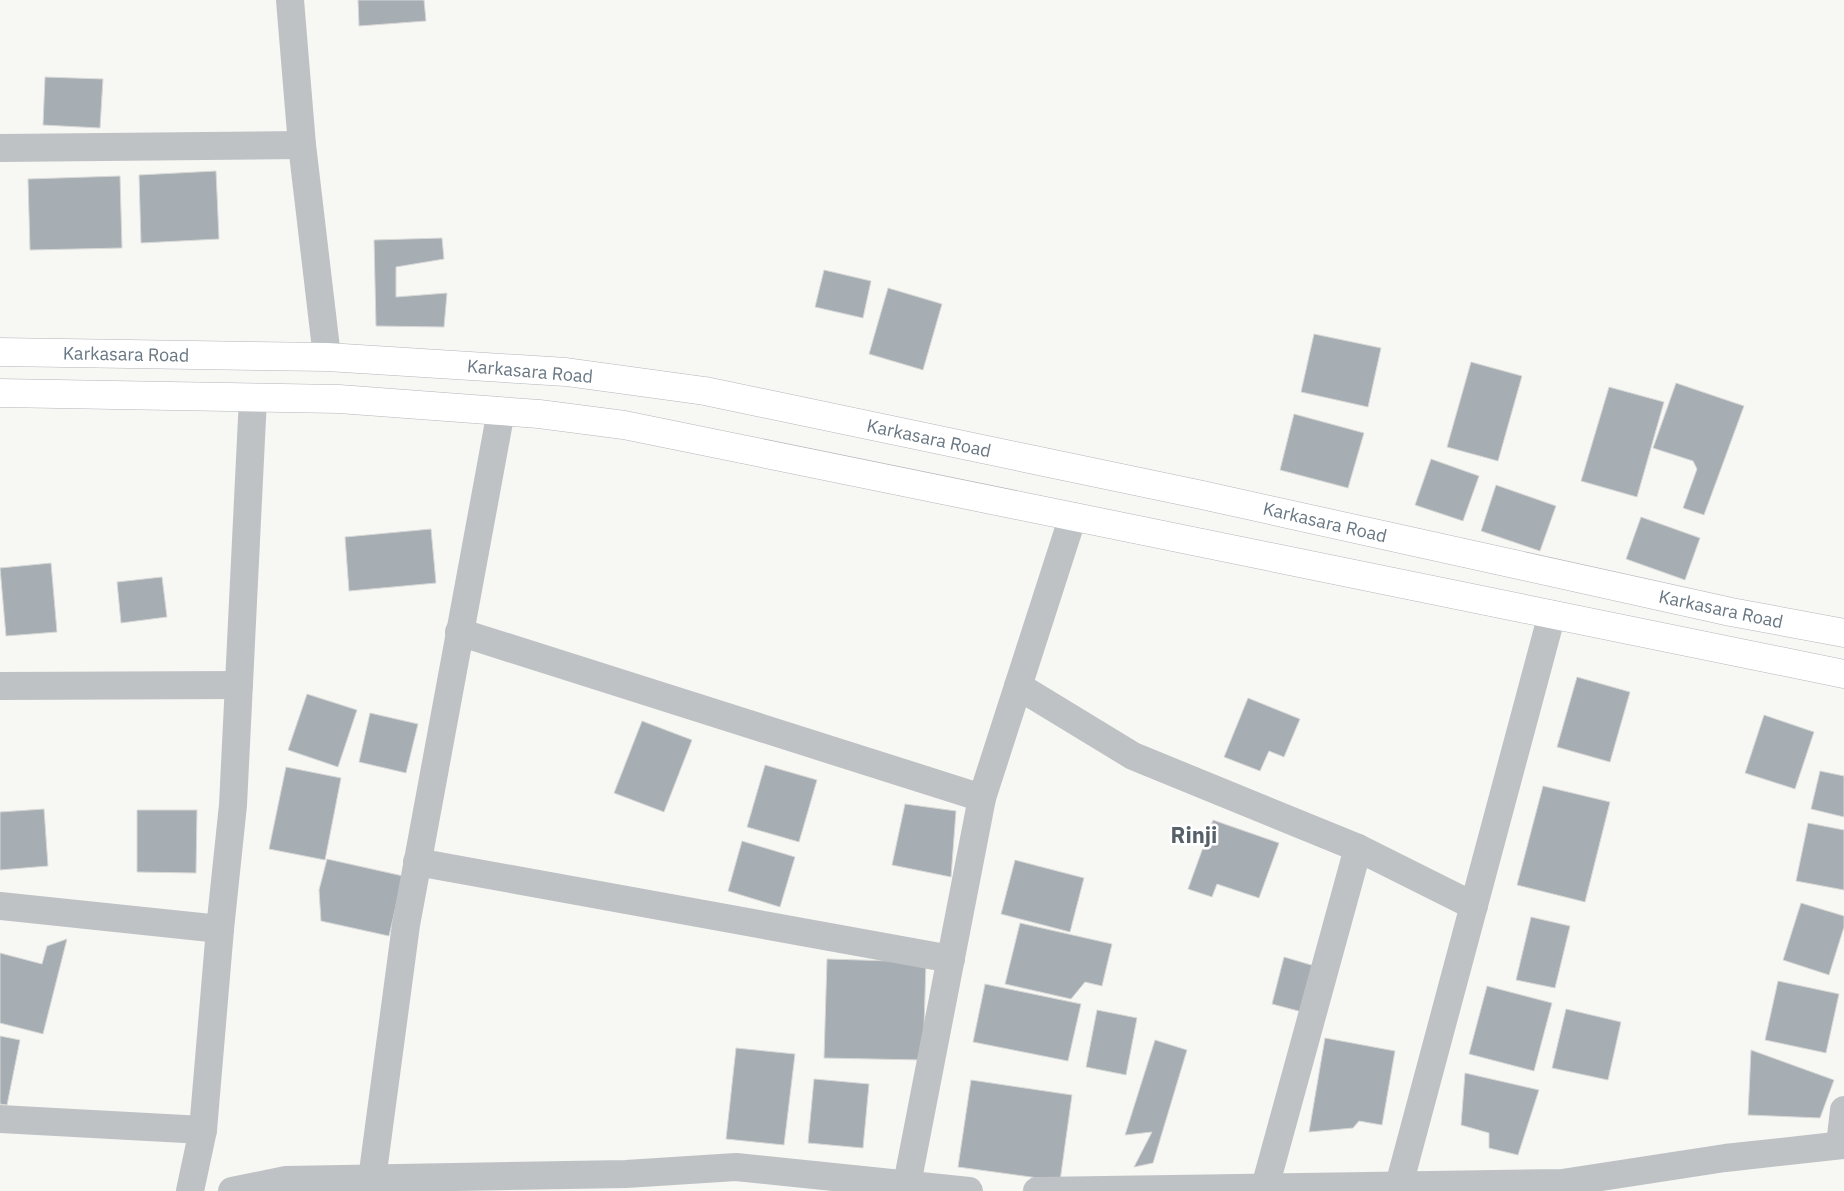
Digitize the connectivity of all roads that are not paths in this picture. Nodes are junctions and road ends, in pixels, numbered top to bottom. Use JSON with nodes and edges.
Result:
{"nodes":[{"id":1,"x":290,"y":0,"type":"edge"},
{"id":2,"x":302,"y":145,"type":"junction"},
{"id":3,"x":0,"y":148,"type":"edge"},
{"id":4,"x":0,"y":352,"type":"edge"},
{"id":5,"x":164,"y":355,"type":"junction"},
{"id":6,"x":327,"y":357,"type":"junction"},
{"id":7,"x":0,"y":393,"type":"edge"},
{"id":8,"x":164,"y":396,"type":"junction"},
{"id":9,"x":253,"y":398,"type":"junction"},
{"id":10,"x":500,"y":411,"type":"junction"},
{"id":11,"x":1073,"y":516,"type":"junction"},
{"id":12,"x":1552,"y":614,"type":"junction"},
{"id":13,"x":459,"y":632,"type":"junction"},
{"id":14,"x":1844,"y":633,"type":"edge"},
{"id":15,"x":1844,"y":674,"type":"edge"},
{"id":16,"x":239,"y":685,"type":"junction"},
{"id":17,"x":0,"y":686,"type":"edge"},
{"id":18,"x":1018,"y":686,"type":"junction"},
{"id":19,"x":982,"y":798,"type":"junction"},
{"id":20,"x":1358,"y":848,"type":"junction"},
{"id":21,"x":417,"y":862,"type":"junction"},
{"id":22,"x":0,"y":906,"type":"edge"},
{"id":23,"x":1474,"y":906,"type":"junction"},
{"id":24,"x":220,"y":928,"type":"junction"},
{"id":25,"x":951,"y":959,"type":"junction"},
{"id":26,"x":1844,"y":1110,"type":"edge"},
{"id":27,"x":0,"y":1119,"type":"edge"},
{"id":28,"x":203,"y":1130,"type":"junction"},
{"id":29,"x":1842,"y":1145,"type":"edge"},
{"id":30,"x":372,"y":1179,"type":"junction"},
{"id":31,"x":907,"y":1184,"type":"junction"},
{"id":32,"x":285,"y":1185,"type":"edge"},
{"id":33,"x":1399,"y":1185,"type":"junction"},
{"id":34,"x":1265,"y":1186,"type":"junction"},
{"id":35,"x":190,"y":1191,"type":"edge"},
{"id":36,"x":232,"y":1191,"type":"edge"},
{"id":37,"x":968,"y":1191,"type":"edge"},
{"id":38,"x":1037,"y":1191,"type":"edge"}],
"edges":[{"from":1,"to":2,"type":"street"},
{"from":2,"to":3,"type":"street"},
{"from":2,"to":6,"type":"street"},
{"from":4,"to":5,"type":"main road","name":"Karkasara Road"},
{"from":5,"to":6,"type":"main road","name":"Karkasara Road"},
{"from":5,"to":8,"type":"main road"},
{"from":6,"to":14,"type":"main road","name":"Karkasara Road"},
{"from":7,"to":8,"type":"main road"},
{"from":8,"to":9,"type":"main road"},
{"from":9,"to":10,"type":"main road"},
{"from":9,"to":16,"type":"street"},
{"from":10,"to":11,"type":"main road"},
{"from":10,"to":13,"type":"street"},
{"from":11,"to":12,"type":"main road"},
{"from":11,"to":18,"type":"street"},
{"from":12,"to":15,"type":"main road"},
{"from":12,"to":23,"type":"street"},
{"from":13,"to":19,"type":"street"},
{"from":13,"to":21,"type":"street"},
{"from":16,"to":17,"type":"street"},
{"from":16,"to":24,"type":"street"},
{"from":18,"to":19,"type":"street"},
{"from":18,"to":20,"type":"street"},
{"from":19,"to":25,"type":"street"},
{"from":20,"to":23,"type":"street"},
{"from":20,"to":34,"type":"street"},
{"from":21,"to":25,"type":"street"},
{"from":21,"to":30,"type":"street"},
{"from":22,"to":24,"type":"street"},
{"from":23,"to":33,"type":"street"},
{"from":24,"to":28,"type":"street"},
{"from":25,"to":31,"type":"street"},
{"from":26,"to":29,"type":"street"},
{"from":27,"to":28,"type":"street"},
{"from":28,"to":35,"type":"street"},
{"from":29,"to":33,"type":"street"},
{"from":30,"to":31,"type":"street"},
{"from":30,"to":32,"type":"street"},
{"from":31,"to":37,"type":"street"},
{"from":32,"to":36,"type":"street"},
{"from":33,"to":34,"type":"street"},
{"from":34,"to":38,"type":"street"}]}
